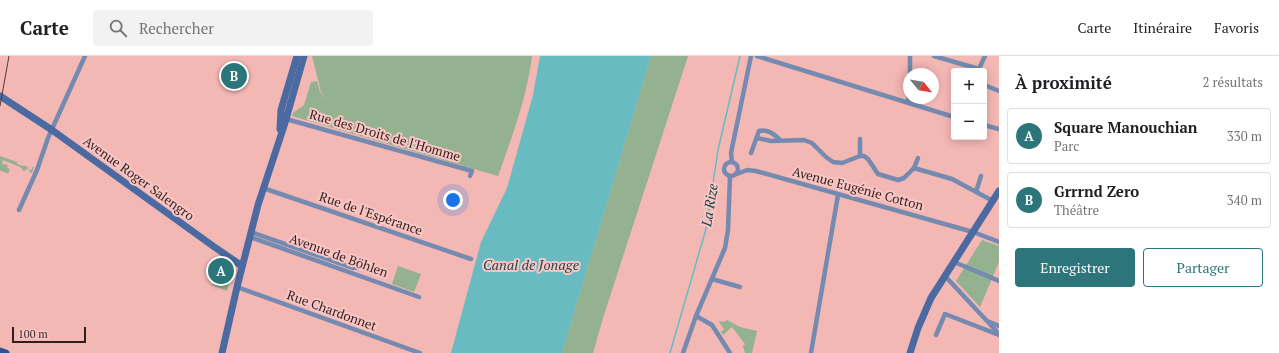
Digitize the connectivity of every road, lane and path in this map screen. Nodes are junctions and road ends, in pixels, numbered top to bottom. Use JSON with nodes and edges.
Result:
{"nodes":[{"id":1,"x":85,"y":56,"type":"edge"},
{"id":2,"x":297,"y":56,"type":"edge"},
{"id":3,"x":304,"y":56,"type":"edge"},
{"id":4,"x":751,"y":56,"type":"edge"},
{"id":5,"x":757,"y":56,"type":"edge"},
{"id":6,"x":910,"y":56,"type":"edge"},
{"id":7,"x":934,"y":56,"type":"edge"},
{"id":8,"x":985,"y":56,"type":"edge"},
{"id":9,"x":910,"y":68,"type":"edge"},
{"id":10,"x":972,"y":68,"type":"edge"},
{"id":11,"x":979,"y":68,"type":"edge"},
{"id":12,"x":987,"y":86,"type":"edge"},
{"id":13,"x":999,"y":91,"type":"edge"},
{"id":14,"x":0,"y":92,"type":"edge"},
{"id":15,"x":0,"y":96,"type":"edge"},
{"id":16,"x":285,"y":98,"type":"junction"},
{"id":17,"x":903,"y":100,"type":"edge"},
{"id":18,"x":914,"y":104,"type":"edge"},
{"id":19,"x":22,"y":109,"type":"junction"},
{"id":20,"x":286,"y":116,"type":"junction"},
{"id":21,"x":951,"y":116,"type":"edge"},
{"id":22,"x":987,"y":126,"type":"edge"},
{"id":23,"x":999,"y":128,"type":"edge"},
{"id":24,"x":52,"y":130,"type":"junction"},
{"id":25,"x":280,"y":136,"type":"junction"},
{"id":26,"x":757,"y":138,"type":"junction"},
{"id":27,"x":860,"y":139,"type":"dead end"},
{"id":28,"x":780,"y":140,"type":"junction"},
{"id":29,"x":751,"y":153,"type":"dead end"},
{"id":30,"x":860,"y":156,"type":"junction"},
{"id":31,"x":918,"y":158,"type":"dead end"},
{"id":32,"x":732,"y":162,"type":"junction"},
{"id":33,"x":914,"y":168,"type":"junction"},
{"id":34,"x":736,"y":174,"type":"junction"},
{"id":35,"x":470,"y":176,"type":"dead end"},
{"id":36,"x":730,"y":176,"type":"junction"},
{"id":37,"x":981,"y":176,"type":"dead end"},
{"id":38,"x":263,"y":188,"type":"junction"},
{"id":39,"x":999,"y":191,"type":"edge"},
{"id":40,"x":976,"y":192,"type":"junction"},
{"id":41,"x":838,"y":194,"type":"junction"},
{"id":42,"x":993,"y":201,"type":"junction"},
{"id":43,"x":19,"y":210,"type":"dead end"},
{"id":44,"x":973,"y":232,"type":"junction"},
{"id":45,"x":251,"y":234,"type":"junction"},
{"id":46,"x":999,"y":242,"type":"edge"},
{"id":47,"x":471,"y":259,"type":"dead end"},
{"id":48,"x":362,"y":262,"type":"dead end"},
{"id":49,"x":954,"y":262,"type":"junction"},
{"id":50,"x":242,"y":266,"type":"junction"},
{"id":51,"x":945,"y":276,"type":"junction"},
{"id":52,"x":712,"y":279,"type":"junction"},
{"id":53,"x":999,"y":281,"type":"edge"},
{"id":54,"x":236,"y":287,"type":"junction"},
{"id":55,"x":740,"y":287,"type":"dead end"},
{"id":56,"x":419,"y":297,"type":"dead end"},
{"id":57,"x":696,"y":316,"type":"junction"},
{"id":58,"x":987,"y":322,"type":"junction"},
{"id":59,"x":999,"y":326,"type":"edge"},
{"id":60,"x":936,"y":335,"type":"dead end"},
{"id":61,"x":999,"y":335,"type":"edge"},
{"id":62,"x":0,"y":350,"type":"edge"},
{"id":63,"x":6,"y":353,"type":"edge"},
{"id":64,"x":222,"y":353,"type":"edge"},
{"id":65,"x":420,"y":353,"type":"edge"},
{"id":66,"x":684,"y":353,"type":"edge"},
{"id":67,"x":730,"y":353,"type":"edge"},
{"id":68,"x":811,"y":353,"type":"edge"},
{"id":69,"x":910,"y":353,"type":"edge"}],
"edges":[{"from":1,"to":24,"type":"street"},
{"from":2,"to":16,"type":"main road"},
{"from":3,"to":20,"type":"main road"},
{"from":4,"to":32,"type":"street"},
{"from":5,"to":17,"type":"street"},
{"from":6,"to":9,"type":"street"},
{"from":7,"to":10,"type":"street"},
{"from":8,"to":11,"type":"street"},
{"from":12,"to":13,"type":"street"},
{"from":14,"to":19,"type":"main road","name":"Avenue Roger Salengro"},
{"from":15,"to":19,"type":"main road","name":"Avenue Roger Salengro"},
{"from":16,"to":20,"type":"main road"},
{"from":16,"to":25,"type":"main road"},
{"from":18,"to":21,"type":"street"},
{"from":19,"to":24,"type":"main road","name":"Avenue Roger Salengro"},
{"from":20,"to":25,"type":"main road"},
{"from":20,"to":35,"type":"street","name":"Rue des Droits de l'Homme"},
{"from":22,"to":23,"type":"street"},
{"from":24,"to":43,"type":"street"},
{"from":24,"to":50,"type":"main road","name":"Avenue Roger Salengro"},
{"from":25,"to":38,"type":"main road"},
{"from":26,"to":28,"type":"street"},
{"from":26,"to":28,"type":"street"},
{"from":26,"to":29,"type":"street"},
{"from":27,"to":30,"type":"street"},
{"from":28,"to":30,"type":"street"},
{"from":30,"to":33,"type":"street"},
{"from":31,"to":33,"type":"street"},
{"from":32,"to":34,"type":"street"},
{"from":32,"to":36,"type":"street"},
{"from":33,"to":40,"type":"street"},
{"from":34,"to":36,"type":"street"},
{"from":34,"to":41,"type":"street","name":"Avenue Eugénie Cotton"},
{"from":36,"to":52,"type":"street"},
{"from":37,"to":40,"type":"street"},
{"from":38,"to":45,"type":"main road"},
{"from":38,"to":47,"type":"street","name":"Rue de l'Espérance"},
{"from":39,"to":42,"type":"main road"},
{"from":40,"to":42,"type":"street"},
{"from":41,"to":44,"type":"street","name":"Avenue Eugénie Cotton"},
{"from":41,"to":68,"type":"street"},
{"from":42,"to":44,"type":"main road"},
{"from":44,"to":46,"type":"street","name":"Avenue Eugénie Cotton"},
{"from":44,"to":49,"type":"main road"},
{"from":45,"to":48,"type":"street"},
{"from":45,"to":50,"type":"main road"},
{"from":45,"to":56,"type":"street","name":"Avenue de Böhlen"},
{"from":49,"to":51,"type":"main road"},
{"from":49,"to":53,"type":"street"},
{"from":50,"to":54,"type":"main road"},
{"from":51,"to":58,"type":"street"},
{"from":51,"to":69,"type":"main road"},
{"from":52,"to":55,"type":"street"},
{"from":52,"to":57,"type":"street"},
{"from":54,"to":64,"type":"main road"},
{"from":54,"to":65,"type":"street","name":"Rue Chardonnet"},
{"from":57,"to":66,"type":"street"},
{"from":57,"to":67,"type":"street"},
{"from":58,"to":59,"type":"street"},
{"from":58,"to":61,"type":"street"},
{"from":60,"to":61,"type":"street"},
{"from":62,"to":63,"type":"main road"}]}
